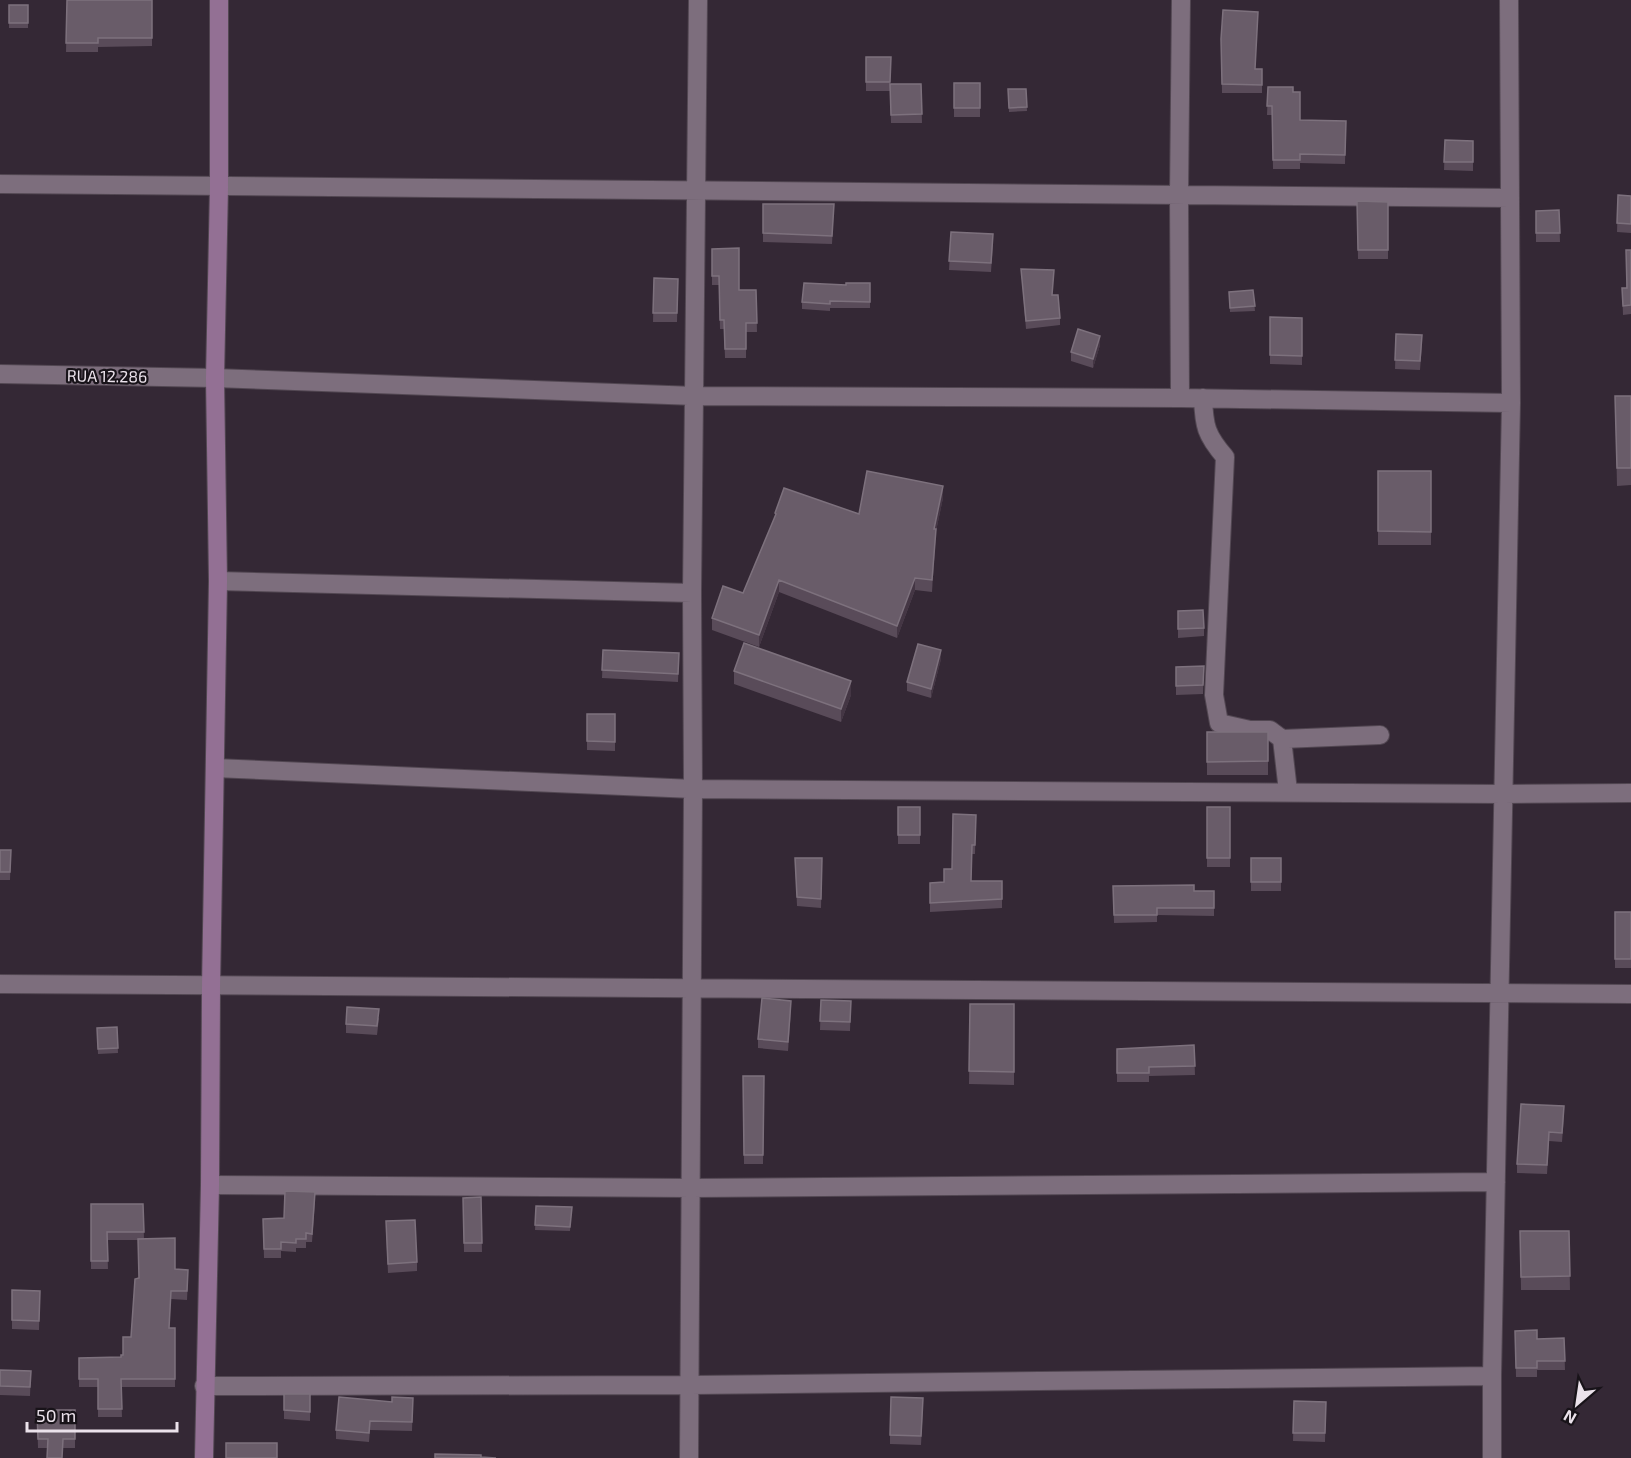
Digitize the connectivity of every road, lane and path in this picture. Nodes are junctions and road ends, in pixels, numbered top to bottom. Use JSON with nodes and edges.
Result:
{"nodes":[{"id":1,"x":219,"y":0,"type":"edge"},
{"id":2,"x":698,"y":0,"type":"edge"},
{"id":3,"x":1181,"y":0,"type":"edge"},
{"id":4,"x":1509,"y":0,"type":"edge"},
{"id":5,"x":0,"y":184,"type":"edge"},
{"id":6,"x":219,"y":188,"type":"junction"},
{"id":7,"x":694,"y":192,"type":"junction"},
{"id":8,"x":1179,"y":195,"type":"junction"},
{"id":9,"x":1510,"y":198,"type":"junction"},
{"id":10,"x":0,"y":374,"type":"edge"},
{"id":11,"x":215,"y":378,"type":"junction"},
{"id":12,"x":694,"y":396,"type":"junction"},
{"id":13,"x":1180,"y":398,"type":"junction"},
{"id":14,"x":1203,"y":398,"type":"junction"},
{"id":15,"x":1511,"y":403,"type":"junction"},
{"id":16,"x":218,"y":581,"type":"junction"},
{"id":17,"x":692,"y":593,"type":"junction"},
{"id":18,"x":1380,"y":735,"type":"dead end"},
{"id":19,"x":1282,"y":739,"type":"junction"},
{"id":20,"x":215,"y":768,"type":"junction"},
{"id":21,"x":693,"y":789,"type":"junction"},
{"id":22,"x":1288,"y":791,"type":"junction"},
{"id":23,"x":1631,"y":793,"type":"edge"},
{"id":24,"x":1504,"y":794,"type":"junction"},
{"id":25,"x":0,"y":984,"type":"edge"},
{"id":26,"x":211,"y":987,"type":"junction"},
{"id":27,"x":691,"y":987,"type":"junction"},
{"id":28,"x":1631,"y":994,"type":"edge"},
{"id":29,"x":1500,"y":995,"type":"junction"},
{"id":30,"x":1496,"y":1182,"type":"junction"},
{"id":31,"x":210,"y":1185,"type":"junction"},
{"id":32,"x":691,"y":1188,"type":"junction"},
{"id":33,"x":1492,"y":1376,"type":"junction"},
{"id":34,"x":691,"y":1385,"type":"junction"},
{"id":35,"x":204,"y":1386,"type":"junction"},
{"id":36,"x":204,"y":1458,"type":"edge"},
{"id":37,"x":689,"y":1458,"type":"edge"},
{"id":38,"x":1492,"y":1458,"type":"edge"}],
"edges":[{"from":1,"to":6,"type":"street"},
{"from":2,"to":7,"type":"street"},
{"from":3,"to":8,"type":"street"},
{"from":4,"to":9,"type":"street"},
{"from":5,"to":6,"type":"street"},
{"from":6,"to":7,"type":"street"},
{"from":6,"to":11,"type":"street"},
{"from":7,"to":8,"type":"street"},
{"from":7,"to":12,"type":"street"},
{"from":8,"to":9,"type":"street"},
{"from":8,"to":13,"type":"street"},
{"from":9,"to":15,"type":"street"},
{"from":10,"to":11,"type":"street","name":"RUA 12.286"},
{"from":11,"to":12,"type":"street","name":"RUA 12.286"},
{"from":11,"to":16,"type":"street"},
{"from":12,"to":13,"type":"street","name":"RUA 12.286"},
{"from":12,"to":17,"type":"street"},
{"from":13,"to":14,"type":"street","name":"RUA 12.286"},
{"from":14,"to":15,"type":"street","name":"RUA 12.286"},
{"from":14,"to":19,"type":"street"},
{"from":15,"to":24,"type":"street"},
{"from":16,"to":17,"type":"street"},
{"from":16,"to":20,"type":"street"},
{"from":17,"to":21,"type":"street"},
{"from":18,"to":19,"type":"street"},
{"from":19,"to":22,"type":"street"},
{"from":20,"to":21,"type":"street"},
{"from":20,"to":26,"type":"street"},
{"from":21,"to":22,"type":"street"},
{"from":21,"to":27,"type":"street"},
{"from":22,"to":24,"type":"street"},
{"from":23,"to":24,"type":"street"},
{"from":24,"to":29,"type":"street"},
{"from":25,"to":26,"type":"street"},
{"from":26,"to":27,"type":"street"},
{"from":26,"to":31,"type":"street"},
{"from":27,"to":29,"type":"street"},
{"from":27,"to":32,"type":"street"},
{"from":28,"to":29,"type":"street"},
{"from":29,"to":30,"type":"street"},
{"from":30,"to":32,"type":"street"},
{"from":30,"to":33,"type":"street"},
{"from":31,"to":32,"type":"street"},
{"from":31,"to":35,"type":"street"},
{"from":32,"to":34,"type":"street"},
{"from":33,"to":34,"type":"street"},
{"from":33,"to":38,"type":"street"},
{"from":34,"to":35,"type":"street"},
{"from":34,"to":37,"type":"street"},
{"from":35,"to":36,"type":"street"}]}
